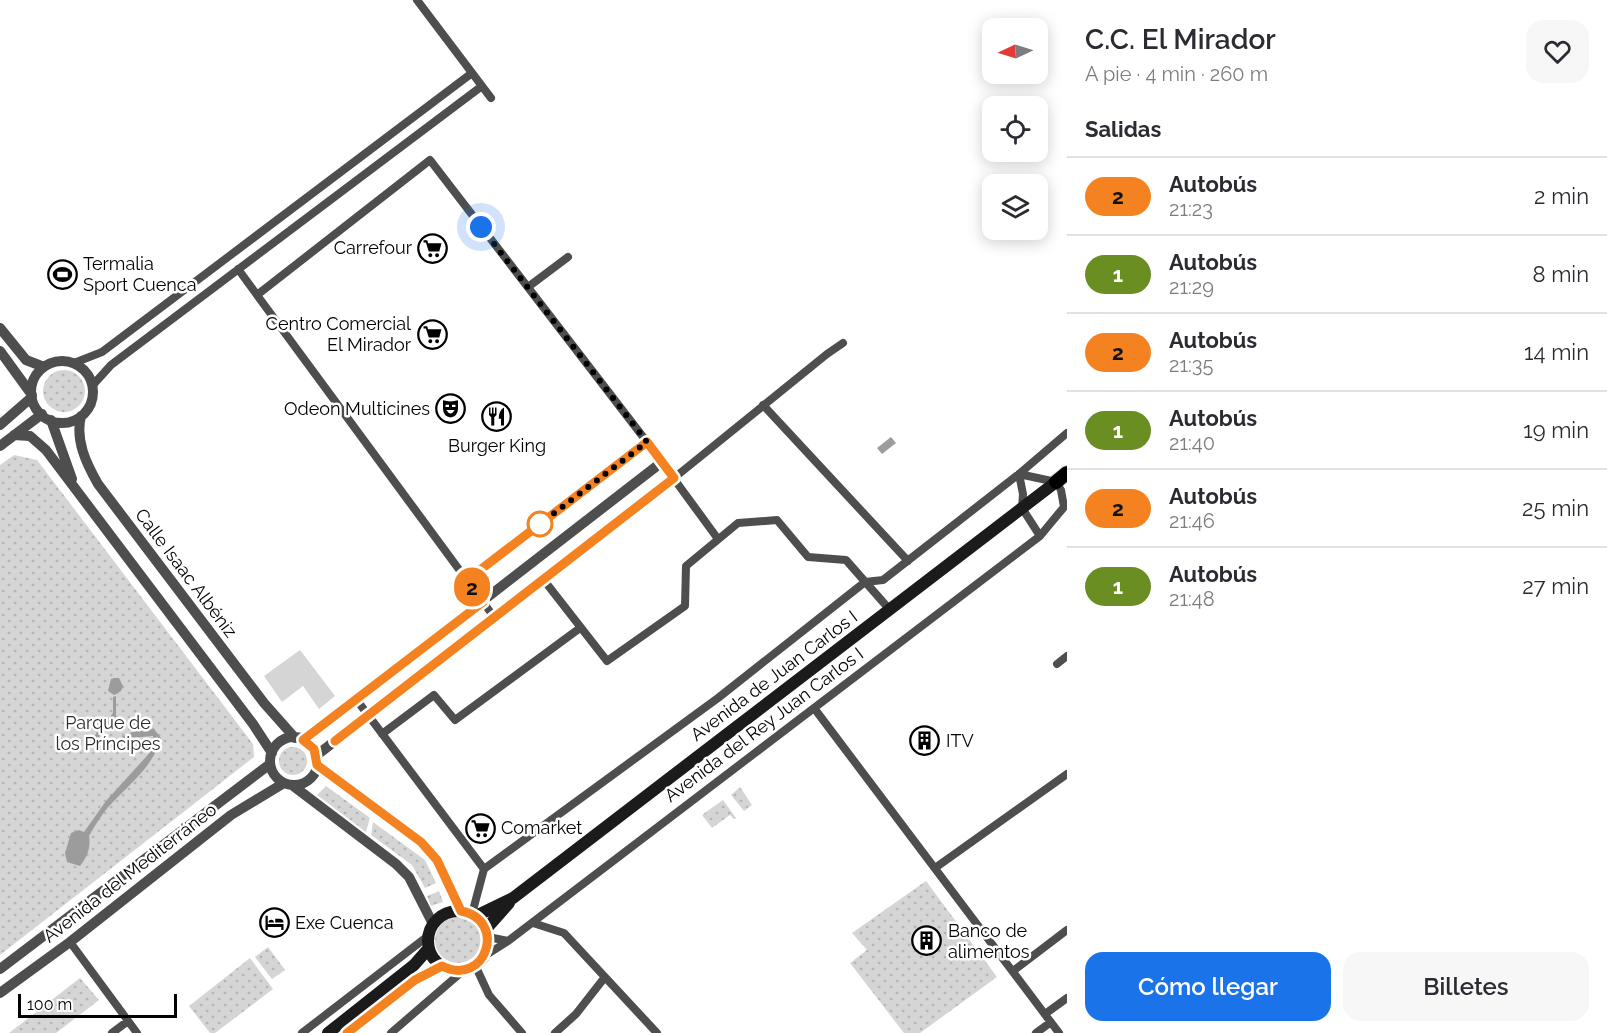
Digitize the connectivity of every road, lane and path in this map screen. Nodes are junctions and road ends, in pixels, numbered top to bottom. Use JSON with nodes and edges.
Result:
{"nodes":[{"id":1,"x":417,"y":0,"type":"edge"},
{"id":2,"x":472,"y":73,"type":"junction"},
{"id":3,"x":482,"y":86,"type":"junction"},
{"id":4,"x":491,"y":98,"type":"dead end"},
{"id":5,"x":568,"y":257,"type":"dead end"},
{"id":6,"x":238,"y":269,"type":"junction"},
{"id":7,"x":528,"y":287,"type":"junction"},
{"id":8,"x":257,"y":296,"type":"junction"},
{"id":9,"x":0,"y":328,"type":"edge"},
{"id":10,"x":843,"y":343,"type":"dead end"},
{"id":11,"x":0,"y":351,"type":"edge"},
{"id":12,"x":74,"y":363,"type":"junction"},
{"id":13,"x":44,"y":367,"type":"junction"},
{"id":14,"x":92,"y":386,"type":"junction"},
{"id":15,"x":32,"y":396,"type":"junction"},
{"id":16,"x":763,"y":405,"type":"junction"},
{"id":17,"x":81,"y":416,"type":"junction"},
{"id":18,"x":46,"y":417,"type":"junction"},
{"id":19,"x":0,"y":425,"type":"edge"},
{"id":20,"x":1067,"y":433,"type":"edge"},
{"id":21,"x":14,"y":435,"type":"junction"},
{"id":22,"x":647,"y":442,"type":"junction"},
{"id":23,"x":0,"y":446,"type":"edge"},
{"id":24,"x":662,"y":462,"type":"junction"},
{"id":25,"x":1019,"y":474,"type":"junction"},
{"id":26,"x":1061,"y":477,"type":"edge"},
{"id":27,"x":674,"y":478,"type":"junction"},
{"id":28,"x":74,"y":487,"type":"junction"},
{"id":29,"x":1022,"y":508,"type":"junction"},
{"id":30,"x":1065,"y":508,"type":"edge"},
{"id":31,"x":1040,"y":536,"type":"junction"},
{"id":32,"x":718,"y":539,"type":"junction"},
{"id":33,"x":908,"y":561,"type":"junction"},
{"id":34,"x":543,"y":579,"type":"junction"},
{"id":35,"x":467,"y":580,"type":"junction"},
{"id":36,"x":865,"y":582,"type":"junction"},
{"id":37,"x":483,"y":602,"type":"junction"},
{"id":38,"x":890,"y":610,"type":"junction"},
{"id":39,"x":494,"y":617,"type":"junction"},
{"id":40,"x":580,"y":628,"type":"junction"},
{"id":41,"x":1067,"y":656,"type":"edge"},
{"id":42,"x":1057,"y":664,"type":"dead end"},
{"id":43,"x":356,"y":699,"type":"junction"},
{"id":44,"x":814,"y":708,"type":"junction"},
{"id":45,"x":368,"y":715,"type":"junction"},
{"id":46,"x":382,"y":734,"type":"junction"},
{"id":47,"x":299,"y":739,"type":"junction"},
{"id":48,"x":271,"y":758,"type":"junction"},
{"id":49,"x":317,"y":760,"type":"junction"},
{"id":50,"x":1067,"y":774,"type":"edge"},
{"id":51,"x":288,"y":784,"type":"junction"},
{"id":52,"x":935,"y":868,"type":"junction"},
{"id":53,"x":484,"y":869,"type":"junction"},
{"id":54,"x":513,"y":898,"type":"junction"},
{"id":55,"x":470,"y":914,"type":"junction"},
{"id":56,"x":533,"y":923,"type":"junction"},
{"id":57,"x":433,"y":924,"type":"junction"},
{"id":58,"x":1067,"y":930,"type":"edge"},
{"id":59,"x":487,"y":933,"type":"junction"},
{"id":60,"x":508,"y":941,"type":"junction"},
{"id":61,"x":70,"y":942,"type":"junction"},
{"id":62,"x":428,"y":942,"type":"junction"},
{"id":63,"x":474,"y":964,"type":"junction"},
{"id":64,"x":442,"y":966,"type":"junction"},
{"id":65,"x":0,"y":969,"type":"edge"},
{"id":66,"x":1013,"y":971,"type":"junction"},
{"id":67,"x":605,"y":977,"type":"junction"},
{"id":68,"x":0,"y":993,"type":"edge"},
{"id":69,"x":1067,"y":998,"type":"edge"},
{"id":70,"x":1045,"y":1014,"type":"junction"},
{"id":71,"x":128,"y":1021,"type":"junction"},
{"id":72,"x":1051,"y":1022,"type":"junction"},
{"id":73,"x":396,"y":1032,"type":"edge"},
{"id":74,"x":112,"y":1033,"type":"edge"},
{"id":75,"x":137,"y":1033,"type":"edge"},
{"id":76,"x":302,"y":1033,"type":"edge"},
{"id":77,"x":328,"y":1033,"type":"edge"},
{"id":78,"x":347,"y":1033,"type":"edge"},
{"id":79,"x":522,"y":1033,"type":"edge"},
{"id":80,"x":555,"y":1033,"type":"edge"},
{"id":81,"x":657,"y":1033,"type":"edge"},
{"id":82,"x":1036,"y":1033,"type":"edge"},
{"id":83,"x":1059,"y":1033,"type":"edge"}],
"edges":[{"from":1,"to":2,"type":"street"},
{"from":2,"to":3,"type":"street"},
{"from":2,"to":12,"type":"street"},
{"from":3,"to":4,"type":"street"},
{"from":3,"to":6,"type":"street"},
{"from":5,"to":7,"type":"street"},
{"from":6,"to":8,"type":"street"},
{"from":6,"to":14,"type":"street"},
{"from":7,"to":8,"type":"street"},
{"from":7,"to":22,"type":"street"},
{"from":8,"to":35,"type":"street"},
{"from":9,"to":13,"type":"street"},
{"from":10,"to":16,"type":"street"},
{"from":11,"to":15,"type":"street"},
{"from":12,"to":13,"type":"street"},
{"from":12,"to":14,"type":"street"},
{"from":13,"to":15,"type":"street"},
{"from":14,"to":17,"type":"street"},
{"from":15,"to":18,"type":"street"},
{"from":15,"to":19,"type":"street"},
{"from":16,"to":27,"type":"street"},
{"from":16,"to":33,"type":"street"},
{"from":17,"to":18,"type":"street"},
{"from":17,"to":47,"type":"street","name":"Calle Isaac Albéniz"},
{"from":18,"to":21,"type":"street"},
{"from":18,"to":28,"type":"street"},
{"from":20,"to":25,"type":"street"},
{"from":21,"to":23,"type":"street"},
{"from":21,"to":28,"type":"street"},
{"from":22,"to":24,"type":"street"},
{"from":22,"to":35,"type":"street"},
{"from":24,"to":27,"type":"street"},
{"from":24,"to":37,"type":"street"},
{"from":25,"to":26,"type":"street"},
{"from":25,"to":29,"type":"street"},
{"from":25,"to":33,"type":"street"},
{"from":26,"to":29,"type":"main road","name":"Avenida de Juan Carlos I"},
{"from":26,"to":30,"type":"street","name":"Avenida del Rey Juan Carlos I"},
{"from":27,"to":32,"type":"street"},
{"from":27,"to":34,"type":"street"},
{"from":28,"to":48,"type":"street"},
{"from":29,"to":31,"type":"street"},
{"from":29,"to":38,"type":"main road","name":"Avenida de Juan Carlos I"},
{"from":30,"to":31,"type":"street","name":"Avenida del Rey Juan Carlos I"},
{"from":31,"to":44,"type":"street","name":"Avenida del Rey Juan Carlos I"},
{"from":32,"to":36,"type":"street"},
{"from":32,"to":40,"type":"street"},
{"from":33,"to":36,"type":"street"},
{"from":34,"to":39,"type":"street"},
{"from":34,"to":40,"type":"street"},
{"from":35,"to":37,"type":"street"},
{"from":36,"to":38,"type":"street"},
{"from":36,"to":53,"type":"street"},
{"from":37,"to":39,"type":"street"},
{"from":37,"to":43,"type":"street"},
{"from":38,"to":54,"type":"main road","name":"Avenida de Juan Carlos I"},
{"from":39,"to":45,"type":"street"},
{"from":40,"to":46,"type":"street"},
{"from":41,"to":42,"type":"street"},
{"from":43,"to":45,"type":"street"},
{"from":43,"to":47,"type":"street"},
{"from":44,"to":52,"type":"street"},
{"from":44,"to":56,"type":"street","name":"Avenida del Rey Juan Carlos I"},
{"from":45,"to":46,"type":"street"},
{"from":45,"to":49,"type":"street"},
{"from":46,"to":53,"type":"street"},
{"from":47,"to":48,"type":"street"},
{"from":47,"to":49,"type":"street"},
{"from":48,"to":51,"type":"street"},
{"from":48,"to":65,"type":"street","name":"Avenida del Mediterráneo"},
{"from":49,"to":51,"type":"street"},
{"from":49,"to":55,"type":"street"},
{"from":50,"to":52,"type":"street"},
{"from":51,"to":57,"type":"street"},
{"from":51,"to":61,"type":"street","name":"Avenida del Mediterráneo"},
{"from":52,"to":66,"type":"street"},
{"from":53,"to":55,"type":"street"},
{"from":54,"to":55,"type":"main road"},
{"from":54,"to":59,"type":"main road"},
{"from":55,"to":57,"type":"main road"},
{"from":55,"to":59,"type":"main road"},
{"from":56,"to":60,"type":"street","name":"Avenida del Rey Juan Carlos I"},
{"from":56,"to":67,"type":"street"},
{"from":57,"to":62,"type":"main road"},
{"from":58,"to":66,"type":"street"},
{"from":59,"to":60,"type":"street"},
{"from":59,"to":63,"type":"main road"},
{"from":60,"to":63,"type":"street","name":"Avenida del Rey Juan Carlos I"},
{"from":61,"to":68,"type":"street","name":"Avenida del Mediterráneo"},
{"from":61,"to":71,"type":"street"},
{"from":62,"to":64,"type":"main road"},
{"from":62,"to":76,"type":"street"},
{"from":62,"to":77,"type":"main road"},
{"from":63,"to":64,"type":"main road"},
{"from":63,"to":73,"type":"street","name":"Avenida del Rey Juan Carlos I"},
{"from":63,"to":79,"type":"street"},
{"from":64,"to":78,"type":"main road"},
{"from":66,"to":70,"type":"street"},
{"from":67,"to":80,"type":"street"},
{"from":67,"to":81,"type":"street"},
{"from":69,"to":70,"type":"street"},
{"from":70,"to":72,"type":"street"},
{"from":71,"to":74,"type":"street"},
{"from":71,"to":75,"type":"street"},
{"from":72,"to":82,"type":"street"},
{"from":72,"to":83,"type":"street"}]}
